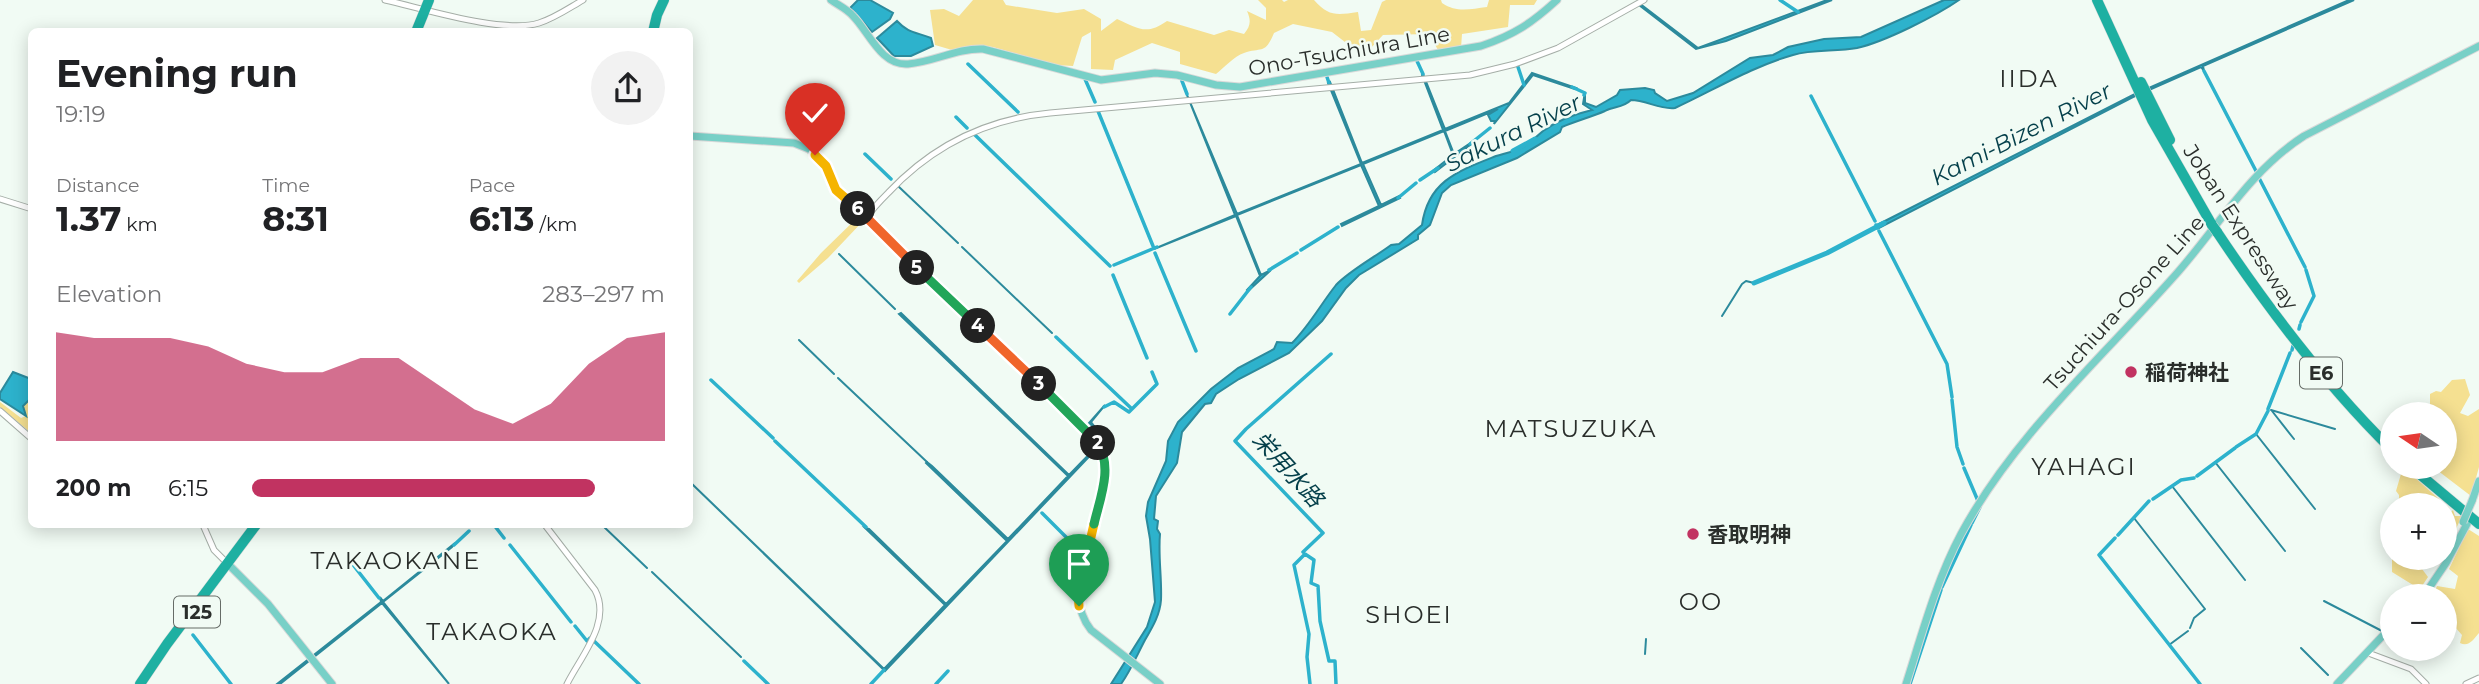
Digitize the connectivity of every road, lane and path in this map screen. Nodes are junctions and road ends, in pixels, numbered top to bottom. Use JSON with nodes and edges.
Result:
{"nodes":[{"id":1,"x":385,"y":0,"type":"edge"},
{"id":2,"x":583,"y":0,"type":"edge"},
{"id":3,"x":664,"y":0,"type":"edge"},
{"id":4,"x":831,"y":0,"type":"edge"},
{"id":5,"x":1557,"y":0,"type":"edge"},
{"id":6,"x":1644,"y":0,"type":"edge"},
{"id":7,"x":2097,"y":0,"type":"edge"},
{"id":8,"x":2104,"y":0,"type":"edge"},
{"id":9,"x":430,"y":5,"type":"edge"},
{"id":10,"x":420,"y":28,"type":"edge"},
{"id":11,"x":654,"y":28,"type":"edge"},
{"id":12,"x":2479,"y":46,"type":"edge"},
{"id":13,"x":2134,"y":75,"type":"junction"},
{"id":14,"x":693,"y":136,"type":"edge"},
{"id":15,"x":0,"y":199,"type":"edge"},
{"id":16,"x":28,"y":208,"type":"edge"},
{"id":17,"x":867,"y":217,"type":"junction"},
{"id":18,"x":2259,"y":289,"type":"junction"},
{"id":19,"x":0,"y":411,"type":"edge"},
{"id":20,"x":2380,"y":427,"type":"edge"},
{"id":21,"x":28,"y":436,"type":"edge"},
{"id":22,"x":2380,"y":437,"type":"edge"},
{"id":23,"x":2427,"y":480,"type":"edge"},
{"id":24,"x":2436,"y":480,"type":"edge"},
{"id":25,"x":2479,"y":481,"type":"edge"},
{"id":26,"x":2479,"y":494,"type":"edge"},
{"id":27,"x":2474,"y":503,"type":"junction"},
{"id":28,"x":2479,"y":516,"type":"edge"},
{"id":29,"x":2465,"y":523,"type":"junction"},
{"id":30,"x":2479,"y":524,"type":"edge"},
{"id":31,"x":204,"y":528,"type":"edge"},
{"id":32,"x":254,"y":528,"type":"edge"},
{"id":33,"x":260,"y":528,"type":"edge"},
{"id":34,"x":547,"y":528,"type":"edge"},
{"id":35,"x":2457,"y":536,"type":"edge"},
{"id":36,"x":230,"y":566,"type":"junction"},
{"id":37,"x":2432,"y":584,"type":"edge"},
{"id":38,"x":2380,"y":639,"type":"edge"},
{"id":39,"x":2380,"y":645,"type":"edge"},
{"id":40,"x":2371,"y":654,"type":"junction"},
{"id":41,"x":2479,"y":678,"type":"edge"},
{"id":42,"x":140,"y":684,"type":"edge"},
{"id":43,"x":332,"y":684,"type":"edge"},
{"id":44,"x":567,"y":684,"type":"edge"},
{"id":45,"x":1160,"y":684,"type":"edge"},
{"id":46,"x":1906,"y":684,"type":"edge"},
{"id":47,"x":2337,"y":684,"type":"edge"},
{"id":48,"x":2342,"y":684,"type":"edge"},
{"id":49,"x":2426,"y":684,"type":"edge"},
{"id":50,"x":2466,"y":684,"type":"edge"}],
"edges":[{"from":1,"to":9,"type":"street"},
{"from":2,"to":9,"type":"street"},
{"from":3,"to":11,"type":"highway"},
{"from":4,"to":5,"type":"main road","name":"Ono-Tsuchiura Line"},
{"from":6,"to":17,"type":"street"},
{"from":7,"to":13,"type":"highway","name":"Joban Expressway","number":"E6"},
{"from":8,"to":13,"type":"highway","name":"Joban Expressway","number":"E6"},
{"from":9,"to":10,"type":"highway"},
{"from":12,"to":46,"type":"main road","name":"Tsuchiura-Osone Line"},
{"from":13,"to":18,"type":"highway","name":"Joban Expressway","number":"E6"},
{"from":14,"to":17,"type":"main road"},
{"from":15,"to":16,"type":"street"},
{"from":17,"to":45,"type":"main road"},
{"from":18,"to":20,"type":"highway","name":"Joban Expressway","number":"E6"},
{"from":18,"to":22,"type":"highway","name":"Joban Expressway","number":"E6"},
{"from":19,"to":21,"type":"street"},
{"from":23,"to":30,"type":"highway"},
{"from":24,"to":28,"type":"highway"},
{"from":25,"to":27,"type":"main road"},
{"from":26,"to":27,"type":"main road"},
{"from":27,"to":29,"type":"main road","bridge":true},
{"from":29,"to":35,"type":"main road"},
{"from":29,"to":37,"type":"main road"},
{"from":31,"to":36,"type":"street"},
{"from":32,"to":36,"type":"highway","number":"125"},
{"from":33,"to":36,"type":"highway","number":"125"},
{"from":34,"to":44,"type":"street"},
{"from":36,"to":42,"type":"highway","number":"125"},
{"from":36,"to":43,"type":"main road"},
{"from":38,"to":47,"type":"main road"},
{"from":39,"to":40,"type":"main road"},
{"from":40,"to":48,"type":"main road"},
{"from":40,"to":49,"type":"street"},
{"from":41,"to":50,"type":"street"}]}
